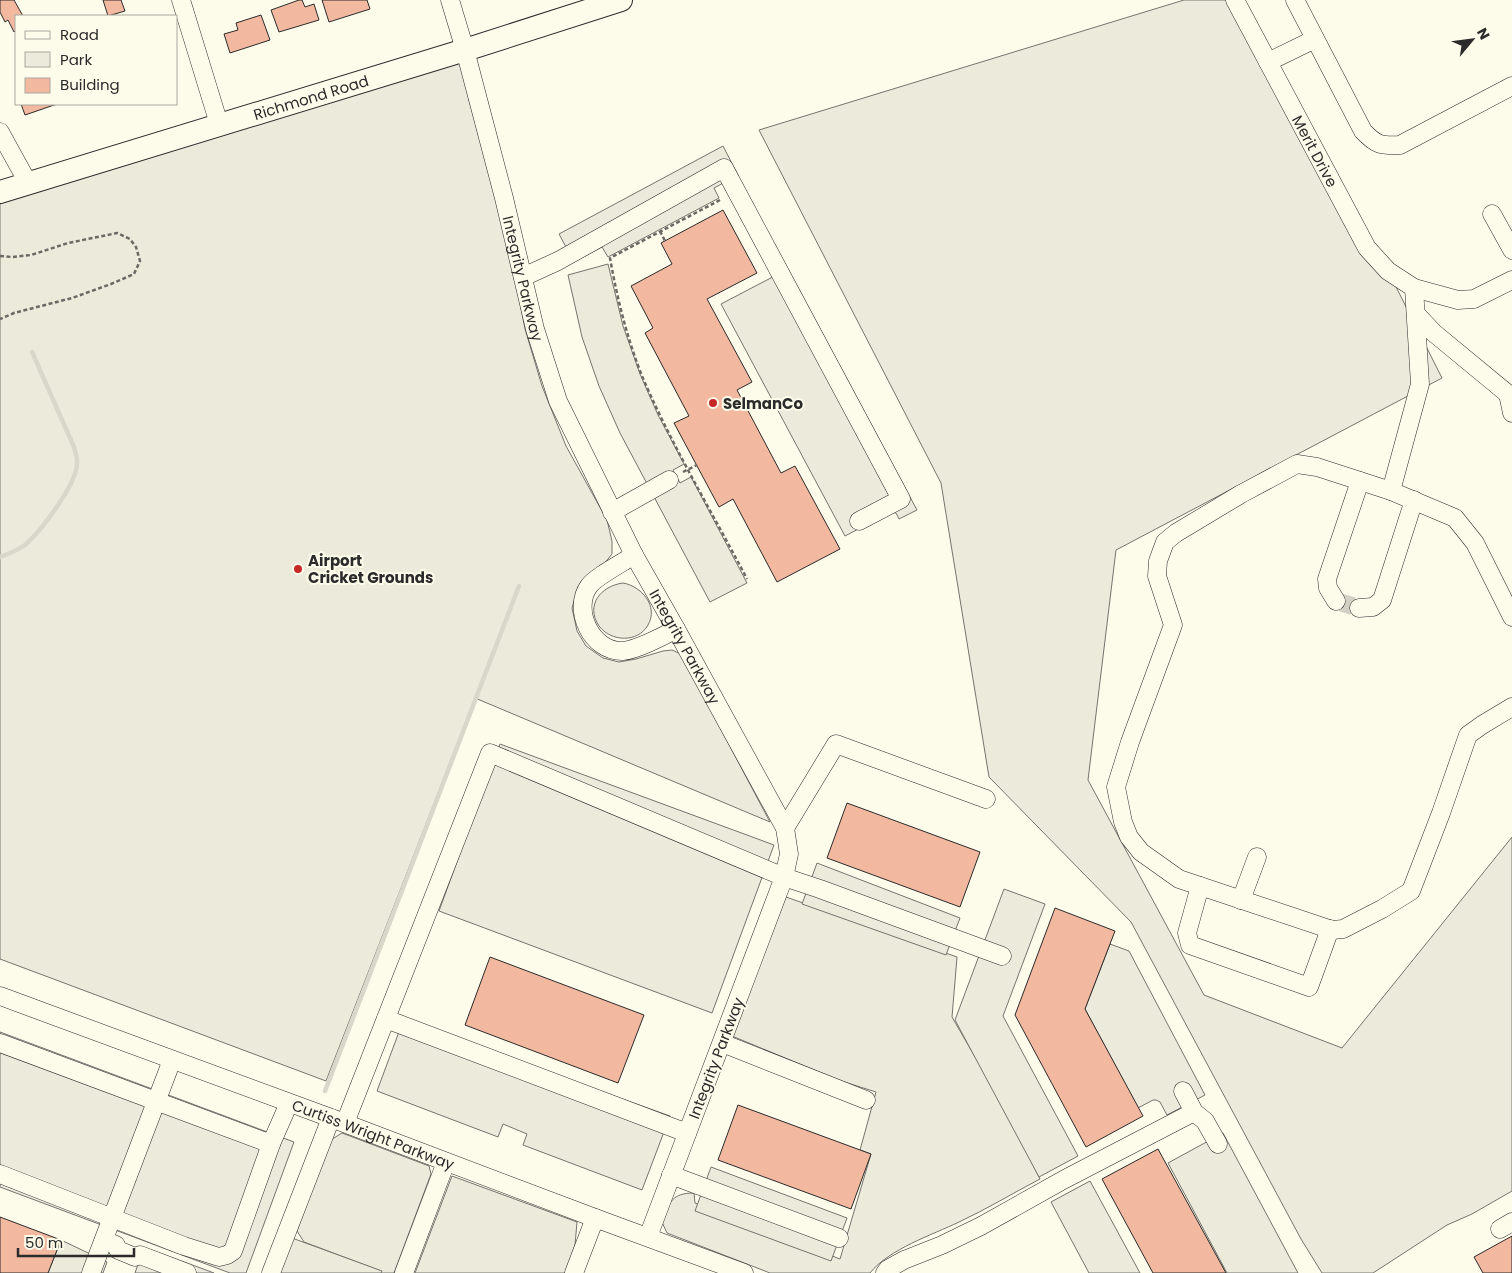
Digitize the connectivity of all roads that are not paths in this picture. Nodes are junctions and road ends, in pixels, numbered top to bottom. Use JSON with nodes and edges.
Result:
{"nodes":[{"id":1,"x":181,"y":0,"type":"edge"},
{"id":2,"x":450,"y":0,"type":"edge"},
{"id":3,"x":621,"y":0,"type":"edge"},
{"id":4,"x":1235,"y":0,"type":"edge"},
{"id":5,"x":1294,"y":0,"type":"edge"},
{"id":6,"x":1315,"y":39,"type":"junction"},
{"id":7,"x":465,"y":50,"type":"junction"},
{"id":8,"x":1268,"y":62,"type":"junction"},
{"id":9,"x":1512,"y":86,"type":"edge"},
{"id":10,"x":219,"y":124,"type":"junction"},
{"id":11,"x":0,"y":132,"type":"edge"},
{"id":12,"x":28,"y":183,"type":"junction"},
{"id":13,"x":0,"y":192,"type":"edge"},
{"id":14,"x":1492,"y":214,"type":"dead end"},
{"id":15,"x":1512,"y":250,"type":"edge"},
{"id":16,"x":523,"y":277,"type":"junction"},
{"id":17,"x":1512,"y":280,"type":"edge"},
{"id":18,"x":1414,"y":288,"type":"junction"},
{"id":19,"x":1416,"y":314,"type":"junction"},
{"id":20,"x":1510,"y":394,"type":"edge"},
{"id":21,"x":1512,"y":413,"type":"edge"},
{"id":22,"x":669,"y":480,"type":"dead end"},
{"id":23,"x":1360,"y":481,"type":"junction"},
{"id":24,"x":1391,"y":491,"type":"junction"},
{"id":25,"x":1414,"y":500,"type":"junction"},
{"id":26,"x":612,"y":512,"type":"junction"},
{"id":27,"x":859,"y":521,"type":"dead end"},
{"id":28,"x":634,"y":555,"type":"junction"},
{"id":29,"x":1336,"y":600,"type":"dead end"},
{"id":30,"x":1359,"y":608,"type":"tunnel mouth"},
{"id":31,"x":1512,"y":616,"type":"edge"},
{"id":32,"x":676,"y":629,"type":"junction"},
{"id":33,"x":1512,"y":707,"type":"edge"},
{"id":34,"x":986,"y":799,"type":"dead end"},
{"id":35,"x":785,"y":828,"type":"junction"},
{"id":36,"x":1257,"y":857,"type":"dead end"},
{"id":37,"x":784,"y":877,"type":"junction"},
{"id":38,"x":1200,"y":886,"type":"junction"},
{"id":39,"x":1241,"y":900,"type":"junction"},
{"id":40,"x":1330,"y":929,"type":"junction"},
{"id":41,"x":1002,"y":956,"type":"dead end"},
{"id":42,"x":0,"y":997,"type":"edge"},
{"id":43,"x":386,"y":1019,"type":"junction"},
{"id":44,"x":722,"y":1042,"type":"junction"},
{"id":45,"x":0,"y":1043,"type":"edge"},
{"id":46,"x":172,"y":1060,"type":"junction"},
{"id":47,"x":1183,"y":1091,"type":"dead end"},
{"id":48,"x":866,"y":1100,"type":"dead end"},
{"id":49,"x":156,"y":1101,"type":"junction"},
{"id":50,"x":289,"y":1103,"type":"junction"},
{"id":51,"x":1194,"y":1112,"type":"junction"},
{"id":52,"x":338,"y":1120,"type":"junction"},
{"id":53,"x":687,"y":1133,"type":"junction"},
{"id":54,"x":271,"y":1144,"type":"junction"},
{"id":55,"x":1218,"y":1144,"type":"dead end"},
{"id":56,"x":446,"y":1162,"type":"junction"},
{"id":57,"x":0,"y":1174,"type":"edge"},
{"id":58,"x":671,"y":1175,"type":"junction"},
{"id":59,"x":113,"y":1218,"type":"junction"},
{"id":60,"x":595,"y":1218,"type":"junction"},
{"id":61,"x":648,"y":1237,"type":"junction"},
{"id":62,"x":839,"y":1238,"type":"dead end"},
{"id":63,"x":110,"y":1242,"type":"junction"},
{"id":64,"x":735,"y":1271,"type":"edge"},
{"id":65,"x":91,"y":1273,"type":"edge"},
{"id":66,"x":188,"y":1273,"type":"edge"},
{"id":67,"x":271,"y":1273,"type":"edge"},
{"id":68,"x":404,"y":1273,"type":"edge"},
{"id":69,"x":574,"y":1273,"type":"edge"},
{"id":70,"x":885,"y":1273,"type":"edge"}],
"edges":[{"from":1,"to":10,"type":"street"},
{"from":2,"to":7,"type":"street","name":"Integrity Parkway"},
{"from":3,"to":7,"type":"main road","name":"Richmond Road"},
{"from":4,"to":8,"type":"street","name":"Merit Drive"},
{"from":5,"to":6,"type":"street"},
{"from":6,"to":8,"type":"street"},
{"from":6,"to":9,"type":"street"},
{"from":7,"to":10,"type":"main road","name":"Richmond Road"},
{"from":7,"to":16,"type":"street","name":"Integrity Parkway"},
{"from":8,"to":18,"type":"street","name":"Merit Drive"},
{"from":10,"to":12,"type":"main road","name":"Richmond Road"},
{"from":11,"to":12,"type":"street"},
{"from":12,"to":13,"type":"main road","name":"Richmond Road"},
{"from":14,"to":15,"type":"street"},
{"from":16,"to":26,"type":"street","name":"Integrity Parkway"},
{"from":16,"to":27,"type":"street"},
{"from":17,"to":18,"type":"street","name":"Merit Drive"},
{"from":18,"to":19,"type":"street"},
{"from":19,"to":20,"type":"street"},
{"from":19,"to":24,"type":"street"},
{"from":20,"to":21,"type":"street"},
{"from":22,"to":26,"type":"street"},
{"from":23,"to":24,"type":"street"},
{"from":23,"to":29,"type":"street"},
{"from":23,"to":38,"type":"street"},
{"from":24,"to":25,"type":"street"},
{"from":25,"to":30,"type":"street"},
{"from":25,"to":31,"type":"street"},
{"from":26,"to":28,"type":"street","name":"Integrity Parkway"},
{"from":28,"to":32,"type":"street","name":"Integrity Parkway"},
{"from":28,"to":32,"type":"street"},
{"from":32,"to":35,"type":"street","name":"Integrity Parkway"},
{"from":33,"to":40,"type":"street"},
{"from":34,"to":35,"type":"street"},
{"from":35,"to":37,"type":"street","name":"Integrity Parkway"},
{"from":36,"to":39,"type":"street"},
{"from":37,"to":41,"type":"street"},
{"from":37,"to":43,"type":"street"},
{"from":37,"to":44,"type":"street","name":"Integrity Parkway"},
{"from":38,"to":39,"type":"street"},
{"from":38,"to":40,"type":"street"},
{"from":39,"to":40,"type":"street"},
{"from":42,"to":46,"type":"street","name":"Curtiss Wright Parkway"},
{"from":43,"to":52,"type":"street"},
{"from":43,"to":53,"type":"street"},
{"from":44,"to":48,"type":"street"},
{"from":44,"to":53,"type":"street","name":"Integrity Parkway"},
{"from":45,"to":49,"type":"street"},
{"from":46,"to":49,"type":"street"},
{"from":46,"to":50,"type":"street","name":"Curtiss Wright Parkway"},
{"from":47,"to":51,"type":"street"},
{"from":49,"to":54,"type":"street"},
{"from":49,"to":59,"type":"street"},
{"from":50,"to":52,"type":"street","name":"Curtiss Wright Parkway"},
{"from":50,"to":54,"type":"street"},
{"from":51,"to":55,"type":"street"},
{"from":51,"to":70,"type":"street"},
{"from":52,"to":56,"type":"street","name":"Curtiss Wright Parkway"},
{"from":52,"to":67,"type":"street"},
{"from":53,"to":58,"type":"street","name":"Integrity Parkway"},
{"from":54,"to":59,"type":"street"},
{"from":56,"to":60,"type":"street","name":"Curtiss Wright Parkway"},
{"from":56,"to":68,"type":"street"},
{"from":57,"to":59,"type":"street"},
{"from":58,"to":61,"type":"street","name":"Integrity Parkway"},
{"from":58,"to":62,"type":"street"},
{"from":59,"to":63,"type":"street"},
{"from":60,"to":61,"type":"street","name":"Curtiss Wright Parkway"},
{"from":60,"to":69,"type":"street"},
{"from":61,"to":64,"type":"street","name":"Curtiss Wright Parkway"},
{"from":63,"to":65,"type":"street"},
{"from":63,"to":66,"type":"street"}]}
